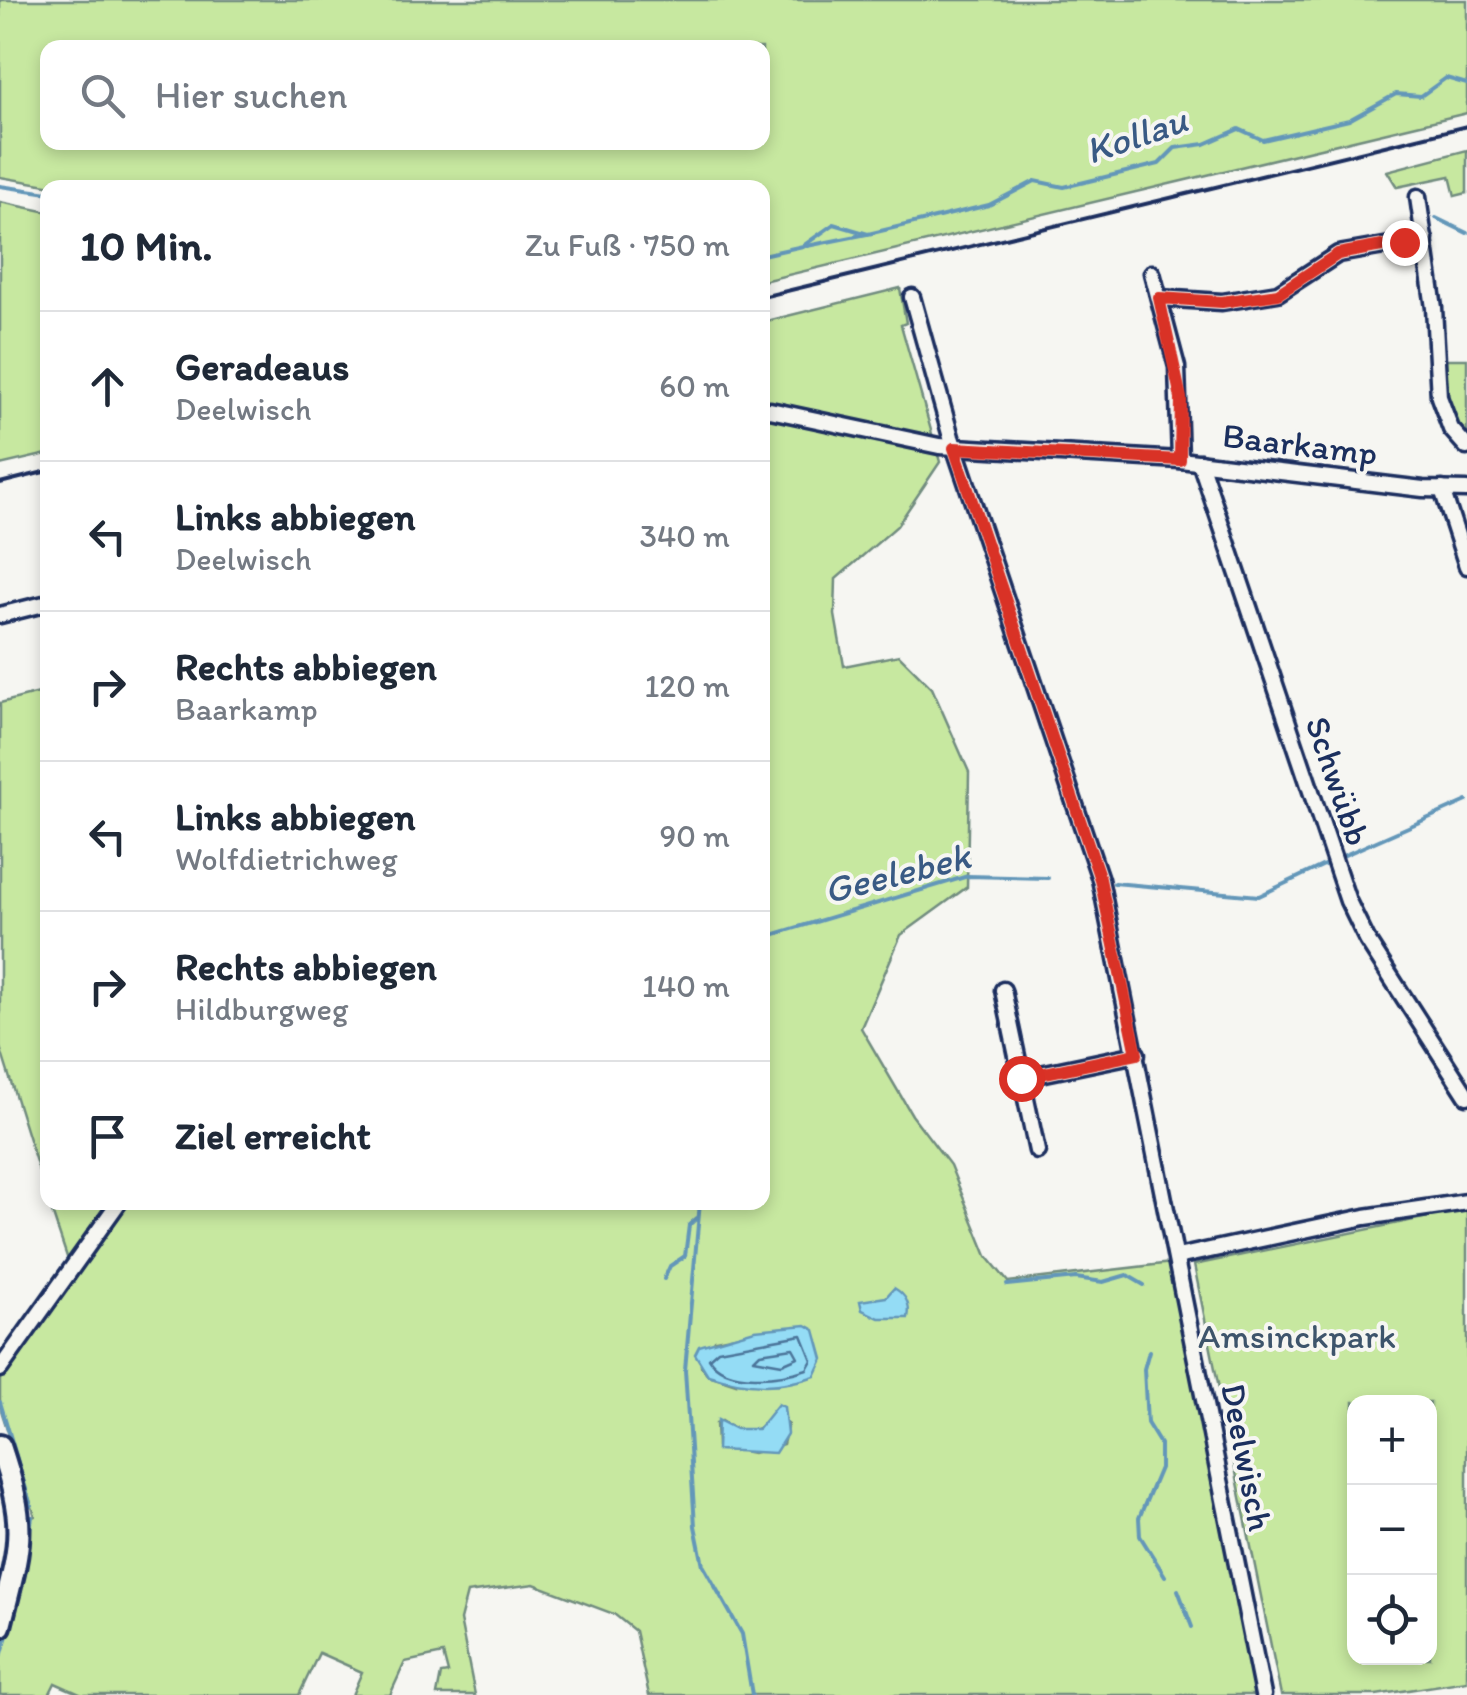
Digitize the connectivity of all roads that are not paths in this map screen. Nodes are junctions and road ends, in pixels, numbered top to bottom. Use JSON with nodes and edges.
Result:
{"nodes":[{"id":1,"x":1418,"y":197,"type":"dead end"},
{"id":2,"x":1425,"y":239,"type":"junction"},
{"id":3,"x":1152,"y":274,"type":"dead end"},
{"id":4,"x":912,"y":297,"type":"dead end"},
{"id":5,"x":1159,"y":298,"type":"junction"},
{"id":6,"x":770,"y":410,"type":"dead end"},
{"id":7,"x":1467,"y":447,"type":"edge"},
{"id":8,"x":954,"y":448,"type":"junction"},
{"id":9,"x":1180,"y":460,"type":"junction"},
{"id":10,"x":1200,"y":462,"type":"junction"},
{"id":11,"x":1442,"y":490,"type":"junction"},
{"id":12,"x":1467,"y":490,"type":"edge"},
{"id":13,"x":1467,"y":566,"type":"edge"},
{"id":14,"x":40,"y":605,"type":"edge"},
{"id":15,"x":0,"y":615,"type":"edge"},
{"id":16,"x":1003,"y":990,"type":"dead end"},
{"id":17,"x":1137,"y":1054,"type":"junction"},
{"id":18,"x":1021,"y":1078,"type":"junction"},
{"id":19,"x":1467,"y":1096,"type":"edge"},
{"id":20,"x":1036,"y":1152,"type":"dead end"},
{"id":21,"x":1467,"y":1202,"type":"edge"},
{"id":22,"x":113,"y":1210,"type":"edge"},
{"id":23,"x":1177,"y":1257,"type":"junction"},
{"id":24,"x":0,"y":1368,"type":"edge"},
{"id":25,"x":0,"y":1446,"type":"edge"},
{"id":26,"x":10,"y":1513,"type":"edge"},
{"id":27,"x":0,"y":1626,"type":"edge"},
{"id":28,"x":1263,"y":1695,"type":"edge"}],
"edges":[{"from":1,"to":2,"type":"street"},
{"from":2,"to":5,"type":"street"},
{"from":2,"to":7,"type":"street"},
{"from":3,"to":5,"type":"street"},
{"from":4,"to":8,"type":"street","name":"Deelwisch"},
{"from":5,"to":9,"type":"street"},
{"from":6,"to":8,"type":"street","name":"Baarkamp"},
{"from":8,"to":9,"type":"street","name":"Baarkamp"},
{"from":8,"to":17,"type":"street","name":"Deelwisch"},
{"from":9,"to":10,"type":"street","name":"Baarkamp"},
{"from":10,"to":11,"type":"street","name":"Baarkamp"},
{"from":10,"to":19,"type":"street","name":"Schwübb"},
{"from":11,"to":12,"type":"street","name":"Baarkamp"},
{"from":11,"to":13,"type":"street"},
{"from":14,"to":15,"type":"street"},
{"from":16,"to":18,"type":"street"},
{"from":17,"to":18,"type":"street"},
{"from":17,"to":23,"type":"street","name":"Deelwisch"},
{"from":18,"to":20,"type":"street"},
{"from":21,"to":23,"type":"street"},
{"from":22,"to":24,"type":"street"},
{"from":23,"to":28,"type":"street","name":"Deelwisch"},
{"from":25,"to":26,"type":"street"},
{"from":26,"to":27,"type":"street"}]}
